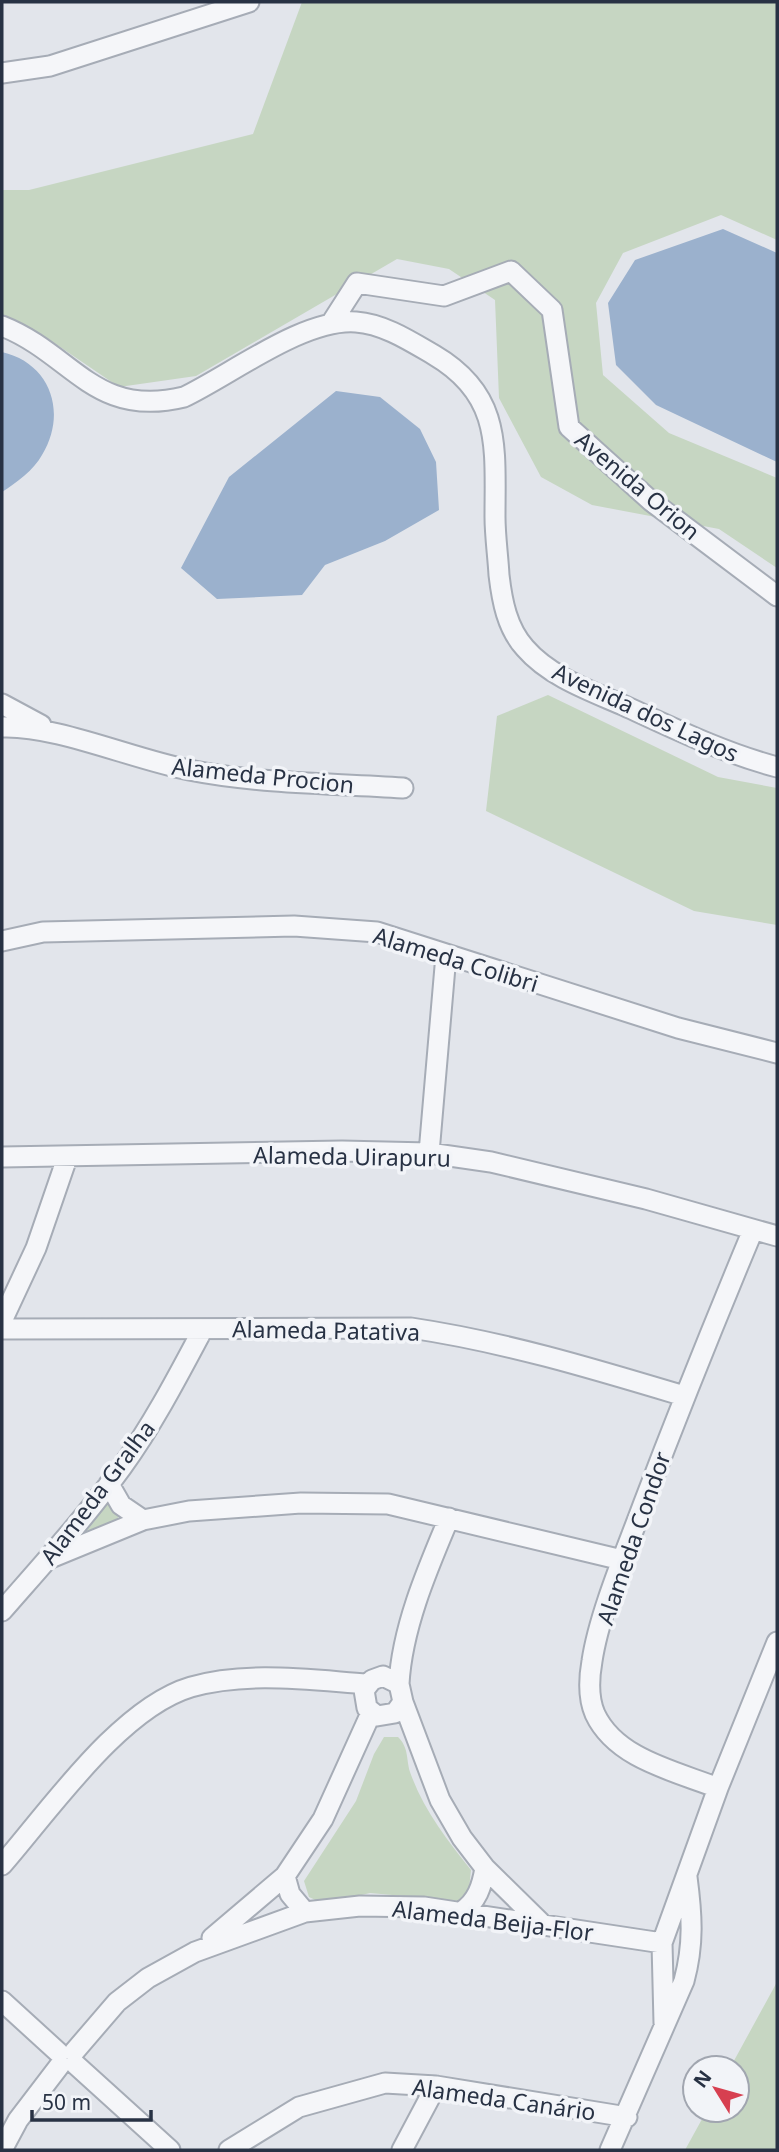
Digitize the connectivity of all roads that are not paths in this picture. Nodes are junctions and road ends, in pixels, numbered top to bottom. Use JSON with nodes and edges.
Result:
{"nodes":[{"id":1,"x":249,"y":2,"type":"edge"},
{"id":2,"x":2,"y":73,"type":"edge"},
{"id":3,"x":332,"y":322,"type":"junction"},
{"id":4,"x":2,"y":326,"type":"edge"},
{"id":5,"x":777,"y":596,"type":"edge"},
{"id":6,"x":2,"y":704,"type":"edge"},
{"id":7,"x":2,"y":727,"type":"edge"},
{"id":8,"x":59,"y":736,"type":"junction"},
{"id":9,"x":777,"y":767,"type":"edge"},
{"id":10,"x":403,"y":788,"type":"dead end"},
{"id":11,"x":2,"y":941,"type":"edge"},
{"id":12,"x":446,"y":955,"type":"junction"},
{"id":13,"x":777,"y":1053,"type":"edge"},
{"id":14,"x":429,"y":1153,"type":"junction"},
{"id":15,"x":2,"y":1157,"type":"edge"},
{"id":16,"x":66,"y":1158,"type":"junction"},
{"id":17,"x":753,"y":1230,"type":"junction"},
{"id":18,"x":777,"y":1236,"type":"edge"},
{"id":19,"x":2,"y":1321,"type":"edge"},
{"id":20,"x":2,"y":1329,"type":"edge"},
{"id":21,"x":203,"y":1329,"type":"junction"},
{"id":22,"x":684,"y":1396,"type":"junction"},
{"id":23,"x":109,"y":1484,"type":"junction"},
{"id":24,"x":449,"y":1518,"type":"junction"},
{"id":25,"x":143,"y":1520,"type":"junction"},
{"id":26,"x":48,"y":1559,"type":"junction"},
{"id":27,"x":622,"y":1560,"type":"junction"},
{"id":28,"x":2,"y":1611,"type":"edge"},
{"id":29,"x":777,"y":1642,"type":"edge"},
{"id":30,"x":367,"y":1685,"type":"junction"},
{"id":31,"x":401,"y":1693,"type":"junction"},
{"id":32,"x":371,"y":1713,"type":"junction"},
{"id":33,"x":718,"y":1788,"type":"junction"},
{"id":34,"x":2,"y":1866,"type":"edge"},
{"id":35,"x":485,"y":1868,"type":"junction"},
{"id":36,"x":285,"y":1876,"type":"junction"},
{"id":37,"x":686,"y":1876,"type":"junction"},
{"id":38,"x":305,"y":1912,"type":"junction"},
{"id":39,"x":461,"y":1912,"type":"junction"},
{"id":40,"x":540,"y":1922,"type":"junction"},
{"id":41,"x":662,"y":1943,"type":"junction"},
{"id":42,"x":195,"y":1952,"type":"junction"},
{"id":43,"x":2,"y":2001,"type":"edge"},
{"id":44,"x":664,"y":2023,"type":"junction"},
{"id":45,"x":67,"y":2058,"type":"junction"},
{"id":46,"x":436,"y":2086,"type":"junction"},
{"id":47,"x":627,"y":2117,"type":"junction"},
{"id":48,"x":2,"y":2150,"type":"edge"},
{"id":49,"x":170,"y":2150,"type":"edge"},
{"id":50,"x":229,"y":2150,"type":"edge"},
{"id":51,"x":402,"y":2150,"type":"edge"},
{"id":52,"x":610,"y":2150,"type":"edge"}],
"edges":[{"from":1,"to":2,"type":"street"},
{"from":3,"to":4,"type":"street","name":"Avenida dos Lagos"},
{"from":3,"to":5,"type":"street","name":"Avenida Orion"},
{"from":3,"to":9,"type":"street","name":"Avenida dos Lagos"},
{"from":6,"to":8,"type":"street"},
{"from":7,"to":8,"type":"street","name":"Alameda Procion"},
{"from":8,"to":10,"type":"street","name":"Alameda Procion"},
{"from":11,"to":12,"type":"street","name":"Alameda Colibri"},
{"from":12,"to":13,"type":"street","name":"Alameda Colibri"},
{"from":12,"to":14,"type":"street"},
{"from":14,"to":16,"type":"street","name":"Alameda Uirapuru"},
{"from":14,"to":17,"type":"street","name":"Alameda Uirapuru"},
{"from":15,"to":16,"type":"street","name":"Alameda Uirapuru"},
{"from":16,"to":19,"type":"street"},
{"from":17,"to":18,"type":"street","name":"Alameda Uirapuru"},
{"from":17,"to":22,"type":"street","name":"Alameda Condor"},
{"from":20,"to":21,"type":"street","name":"Alameda Patativa"},
{"from":21,"to":22,"type":"street","name":"Alameda Patativa"},
{"from":21,"to":23,"type":"street","name":"Alameda Gralha"},
{"from":22,"to":27,"type":"street","name":"Alameda Condor"},
{"from":23,"to":25,"type":"street"},
{"from":23,"to":26,"type":"street","name":"Alameda Gralha"},
{"from":24,"to":25,"type":"street"},
{"from":24,"to":27,"type":"street"},
{"from":24,"to":31,"type":"street"},
{"from":25,"to":26,"type":"street"},
{"from":26,"to":28,"type":"street","name":"Alameda Gralha"},
{"from":27,"to":33,"type":"street","name":"Alameda Condor"},
{"from":29,"to":33,"type":"street"},
{"from":30,"to":31,"type":"street"},
{"from":30,"to":32,"type":"street"},
{"from":30,"to":34,"type":"street"},
{"from":31,"to":32,"type":"street"},
{"from":31,"to":35,"type":"street"},
{"from":32,"to":36,"type":"street"},
{"from":33,"to":37,"type":"street"},
{"from":35,"to":39,"type":"street"},
{"from":35,"to":40,"type":"street"},
{"from":36,"to":38,"type":"street"},
{"from":36,"to":42,"type":"street"},
{"from":37,"to":41,"type":"street"},
{"from":37,"to":44,"type":"street"},
{"from":38,"to":39,"type":"street","name":"Alameda Beija-Flor"},
{"from":38,"to":42,"type":"street","name":"Alameda Beija-Flor"},
{"from":39,"to":40,"type":"street","name":"Alameda Beija-Flor"},
{"from":40,"to":41,"type":"street","name":"Alameda Beija-Flor"},
{"from":41,"to":44,"type":"street"},
{"from":42,"to":45,"type":"street","name":"Alameda Beija-Flor"},
{"from":43,"to":45,"type":"street"},
{"from":44,"to":47,"type":"street"},
{"from":45,"to":48,"type":"street","name":"Alameda Beija-Flor"},
{"from":45,"to":49,"type":"street"},
{"from":46,"to":47,"type":"street","name":"Alameda Canário"},
{"from":46,"to":50,"type":"street","name":"Alameda Canário"},
{"from":46,"to":51,"type":"street"},
{"from":47,"to":52,"type":"street"}]}
